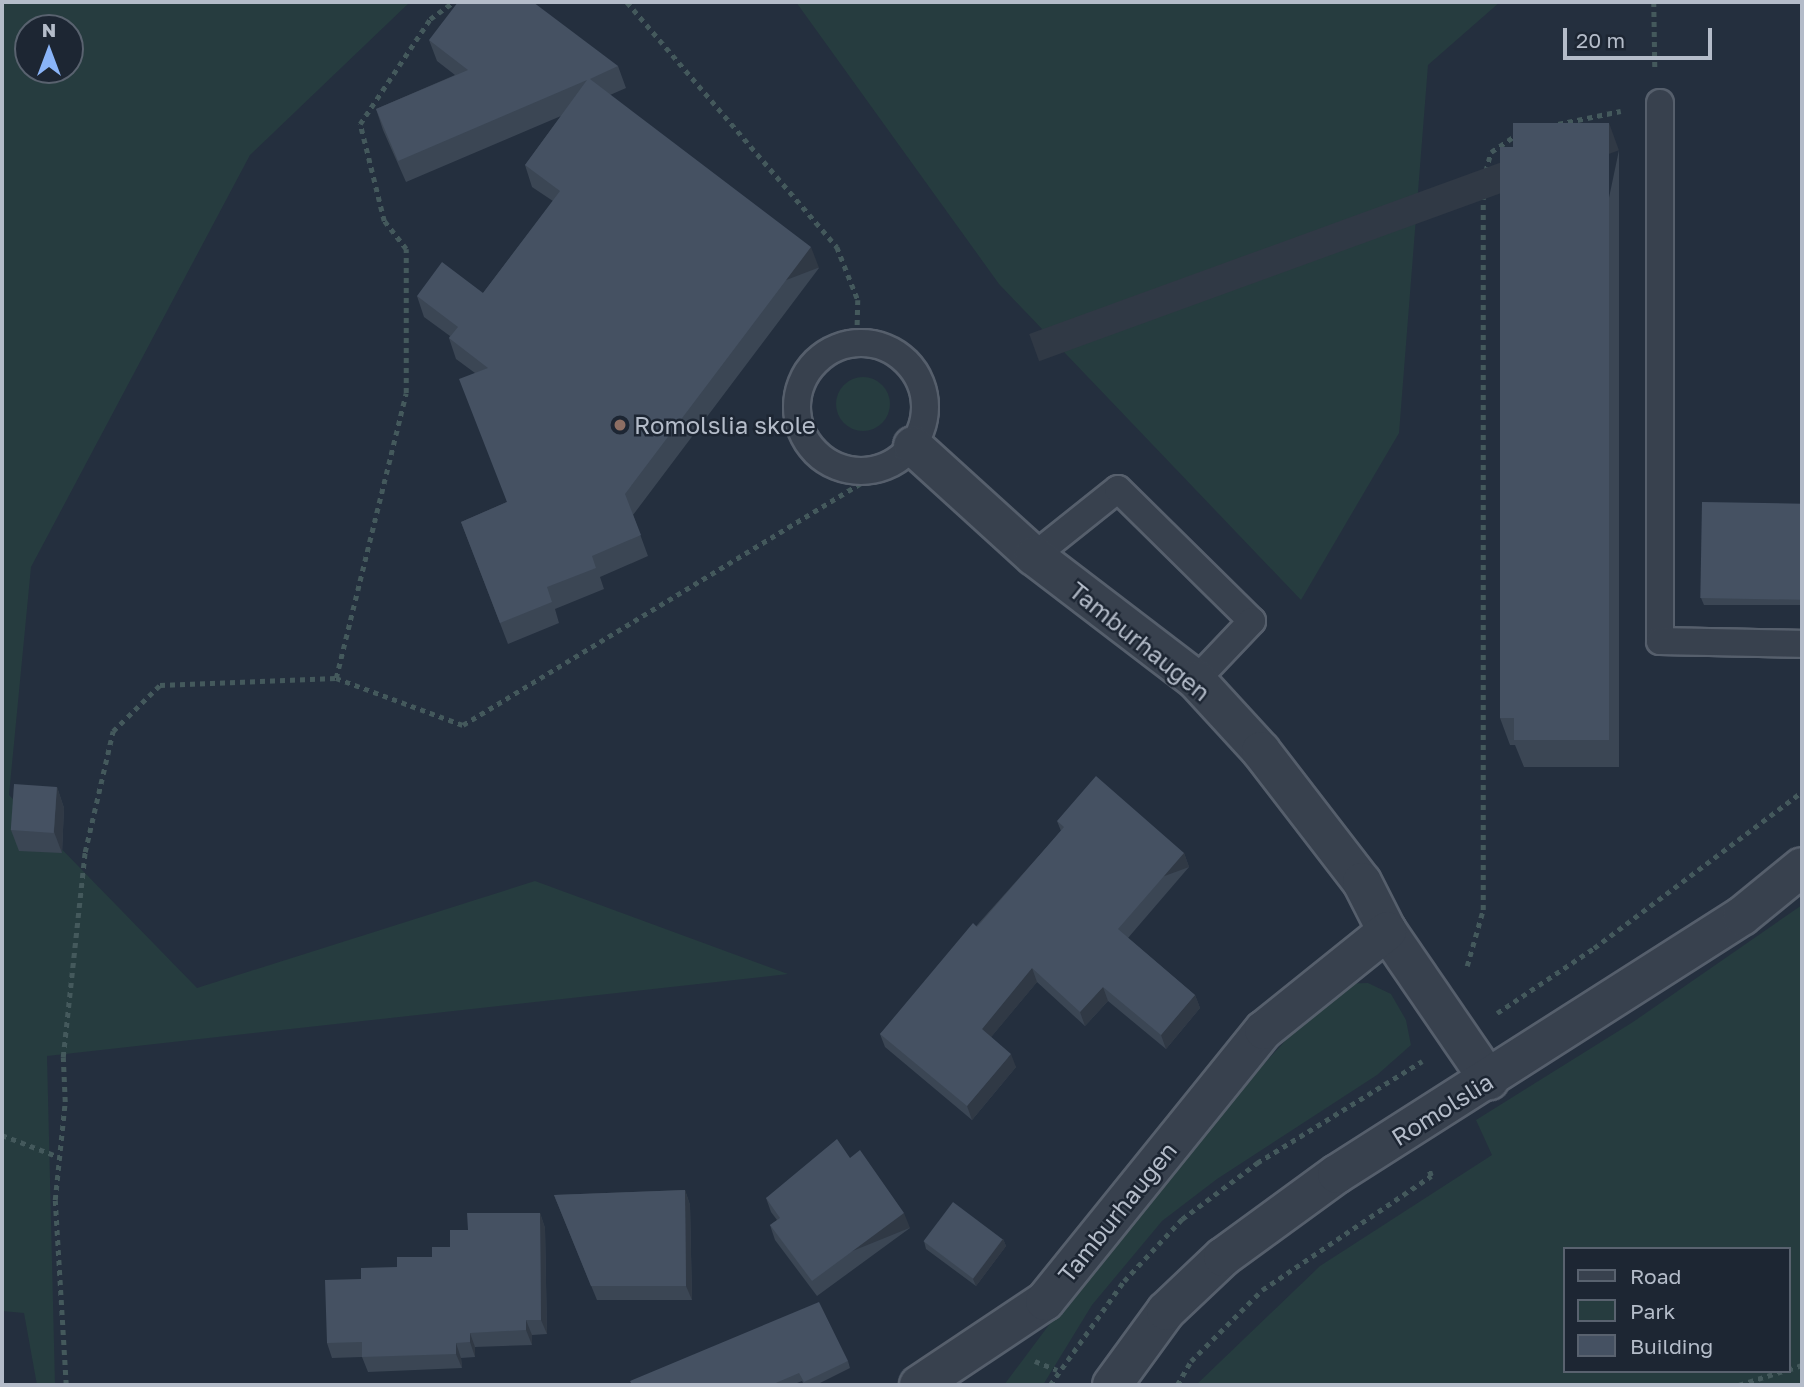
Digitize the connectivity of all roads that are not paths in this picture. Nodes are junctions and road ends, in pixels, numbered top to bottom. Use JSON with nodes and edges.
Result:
{"nodes":[{"id":1,"x":1660,"y":103,"type":"road end"},
{"id":2,"x":898,"y":457,"type":"junction"},
{"id":3,"x":1034,"y":556,"type":"junction"},
{"id":4,"x":1802,"y":644,"type":"edge"},
{"id":5,"x":1196,"y":680,"type":"junction"},
{"id":6,"x":1802,"y":867,"type":"edge"},
{"id":7,"x":1387,"y":931,"type":"junction"},
{"id":8,"x":1489,"y":1080,"type":"junction"},
{"id":9,"x":919,"y":1385,"type":"edge"},
{"id":10,"x":1112,"y":1385,"type":"edge"}],
"edges":[{"from":1,"to":4,"type":"lane"},
{"from":2,"to":2,"type":"lane"},
{"from":2,"to":3,"type":"street","name":"Tamburhaugen"},
{"from":3,"to":5,"type":"street","name":"Tamburhaugen"},
{"from":3,"to":5,"type":"lane"},
{"from":5,"to":7,"type":"street","name":"Tamburhaugen"},
{"from":6,"to":8,"type":"street","name":"Romolslia"},
{"from":7,"to":8,"type":"street","name":"Tamburhaugen"},
{"from":7,"to":9,"type":"street","name":"Tamburhaugen"},
{"from":8,"to":10,"type":"street","name":"Romolslia"}]}
